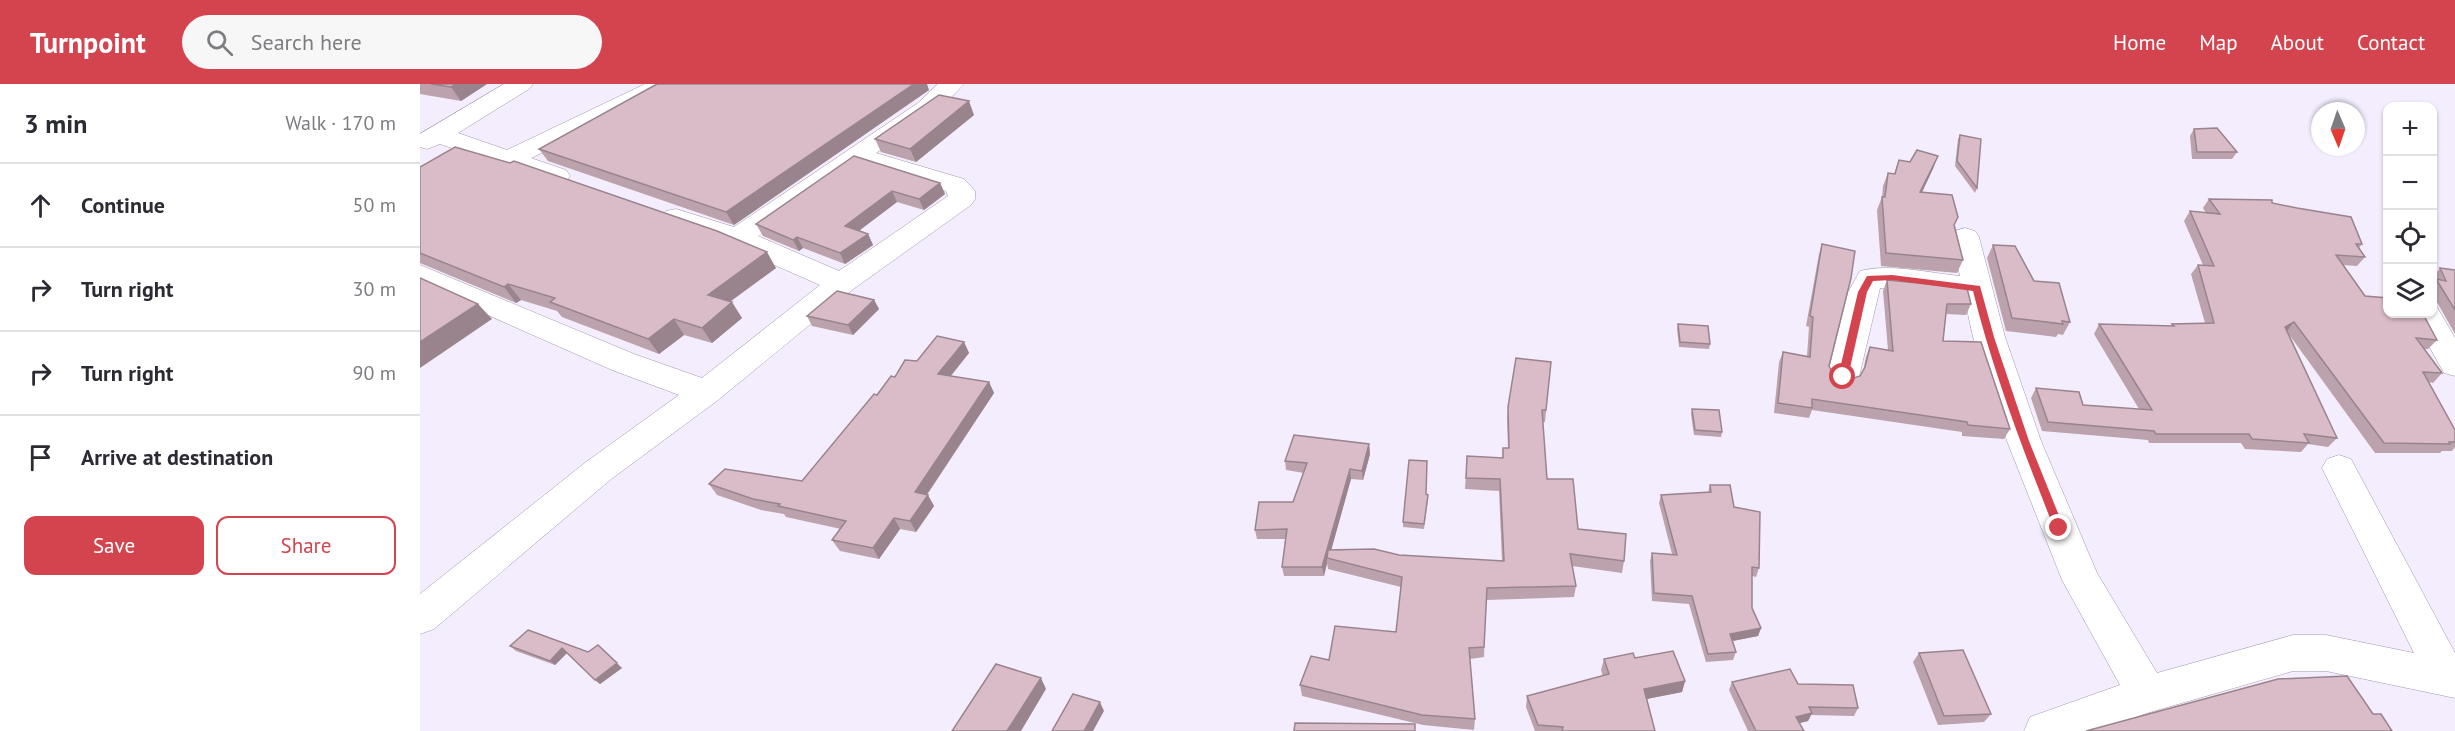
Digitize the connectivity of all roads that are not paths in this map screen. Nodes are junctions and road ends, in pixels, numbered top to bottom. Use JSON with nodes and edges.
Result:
{"nodes":[{"id":1,"x":521,"y":84,"type":"edge"},
{"id":2,"x":664,"y":84,"type":"edge"},
{"id":3,"x":952,"y":84,"type":"edge"},
{"id":4,"x":429,"y":140,"type":"edge"},
{"id":5,"x":855,"y":155,"type":"junction"},
{"id":6,"x":508,"y":159,"type":"junction"},
{"id":7,"x":584,"y":185,"type":"edge"},
{"id":8,"x":650,"y":208,"type":"edge"},
{"id":9,"x":1965,"y":237,"type":"dead end"},
{"id":10,"x":737,"y":238,"type":"junction"},
{"id":11,"x":420,"y":274,"type":"edge"},
{"id":12,"x":842,"y":283,"type":"junction"},
{"id":13,"x":1977,"y":288,"type":"junction"},
{"id":14,"x":2428,"y":318,"type":"edge"},
{"id":15,"x":2455,"y":365,"type":"edge"},
{"id":16,"x":1843,"y":377,"type":"edge"},
{"id":17,"x":706,"y":392,"type":"junction"},
{"id":18,"x":2339,"y":468,"type":"dead end"},
{"id":19,"x":420,"y":617,"type":"edge"},
{"id":20,"x":2451,"y":679,"type":"edge"},
{"id":21,"x":2147,"y":694,"type":"junction"},
{"id":22,"x":2045,"y":731,"type":"edge"}],
"edges":[{"from":1,"to":4,"type":"street"},
{"from":2,"to":6,"type":"street"},
{"from":3,"to":5,"type":"street"},
{"from":4,"to":6,"type":"street"},
{"from":5,"to":10,"type":"street"},
{"from":5,"to":12,"type":"street"},
{"from":6,"to":7,"type":"street"},
{"from":8,"to":10,"type":"street"},
{"from":9,"to":13,"type":"street"},
{"from":10,"to":12,"type":"street"},
{"from":11,"to":17,"type":"street"},
{"from":12,"to":17,"type":"street"},
{"from":13,"to":16,"type":"street"},
{"from":13,"to":21,"type":"street"},
{"from":14,"to":15,"type":"street"},
{"from":17,"to":19,"type":"street"},
{"from":18,"to":20,"type":"street"},
{"from":20,"to":21,"type":"street"},
{"from":21,"to":22,"type":"street"}]}
